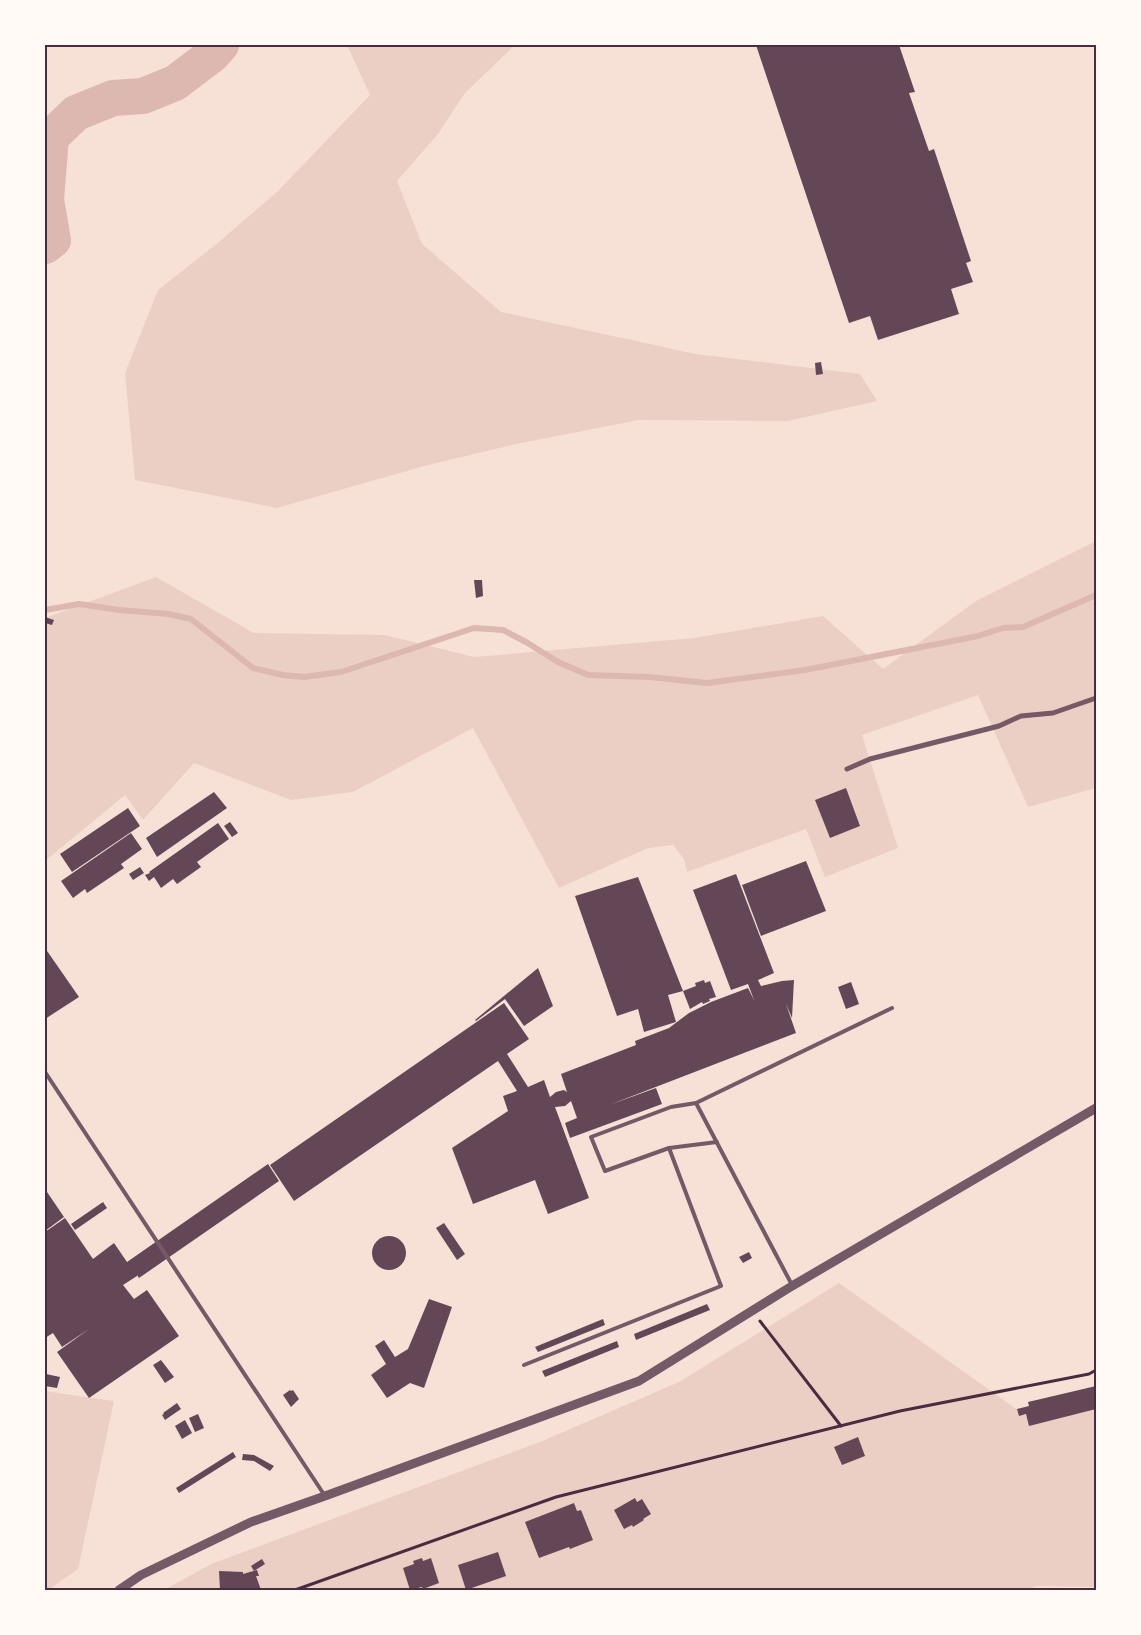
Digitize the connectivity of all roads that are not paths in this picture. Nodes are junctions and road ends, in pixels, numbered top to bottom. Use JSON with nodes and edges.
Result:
{"nodes":[{"id":1,"x":1096,"y":698,"type":"edge"},
{"id":2,"x":848,"y":769,"type":"dead end"},
{"id":3,"x":892,"y":1008,"type":"dead end"},
{"id":4,"x":45,"y":1072,"type":"edge"},
{"id":5,"x":696,"y":1103,"type":"junction"},
{"id":6,"x":1096,"y":1108,"type":"edge"},
{"id":7,"x":717,"y":1142,"type":"junction"},
{"id":8,"x":669,"y":1148,"type":"junction"},
{"id":9,"x":792,"y":1286,"type":"junction"},
{"id":10,"x":524,"y":1365,"type":"dead end"},
{"id":11,"x":325,"y":1496,"type":"junction"},
{"id":12,"x":119,"y":1590,"type":"edge"}],
"edges":[{"from":1,"to":2,"type":"street"},
{"from":3,"to":5,"type":"lane"},
{"from":4,"to":11,"type":"lane"},
{"from":5,"to":7,"type":"lane"},
{"from":5,"to":8,"type":"lane"},
{"from":6,"to":9,"type":"street"},
{"from":7,"to":8,"type":"lane"},
{"from":7,"to":9,"type":"lane"},
{"from":8,"to":10,"type":"lane"},
{"from":9,"to":11,"type":"street"},
{"from":11,"to":12,"type":"street"}]}
